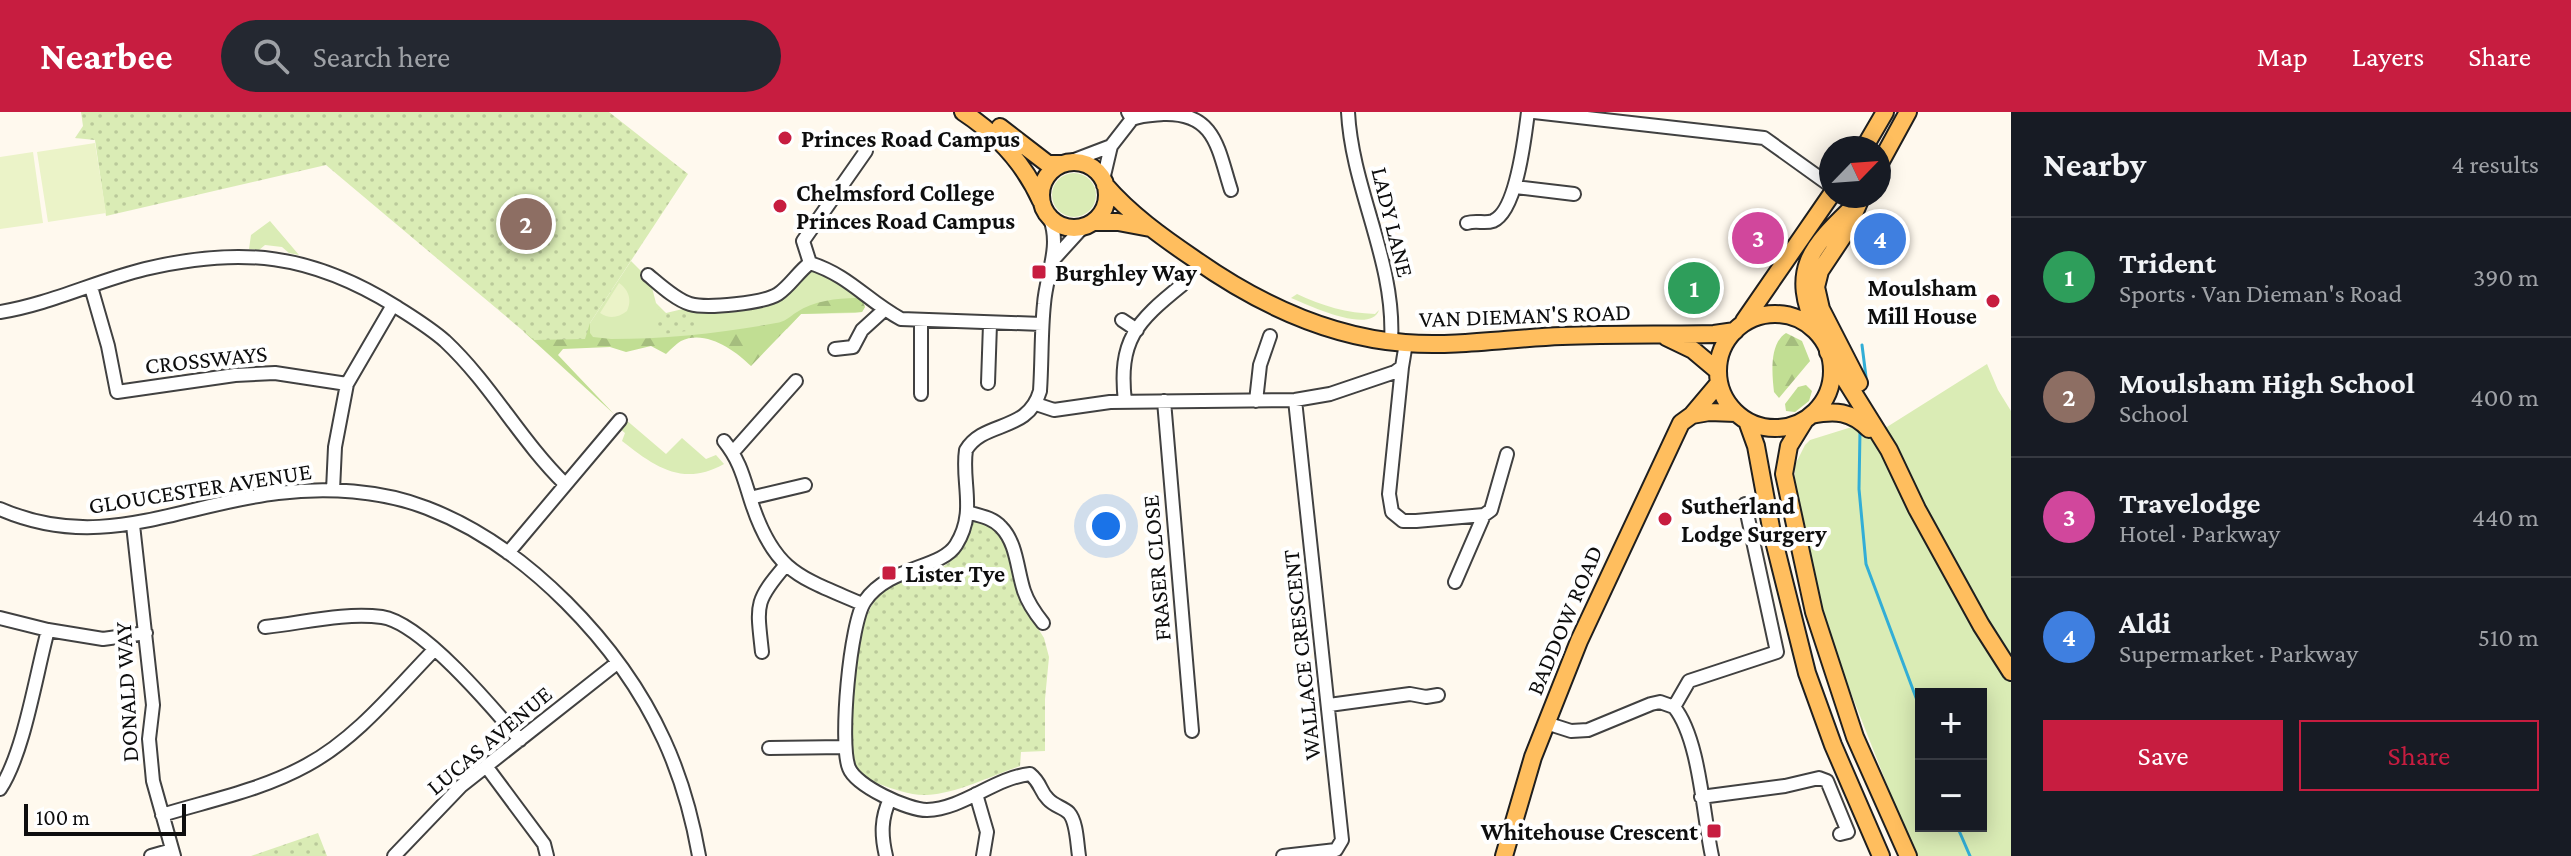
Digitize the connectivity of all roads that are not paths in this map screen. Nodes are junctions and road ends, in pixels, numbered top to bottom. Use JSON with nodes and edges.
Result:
{"nodes":[{"id":1,"x":963,"y":112,"type":"edge"},
{"id":2,"x":981,"y":112,"type":"edge"},
{"id":3,"x":1348,"y":112,"type":"edge"},
{"id":4,"x":1531,"y":112,"type":"edge"},
{"id":5,"x":1885,"y":112,"type":"edge"},
{"id":6,"x":1908,"y":112,"type":"edge"},
{"id":7,"x":1130,"y":115,"type":"edge"},
{"id":8,"x":1871,"y":136,"type":"edge"},
{"id":9,"x":1891,"y":143,"type":"edge"},
{"id":10,"x":1111,"y":146,"type":"junction"},
{"id":11,"x":866,"y":151,"type":"dead end"},
{"id":12,"x":1066,"y":163,"type":"junction"},
{"id":13,"x":1819,"y":178,"type":"edge"},
{"id":14,"x":1104,"y":182,"type":"junction"},
{"id":15,"x":1515,"y":187,"type":"junction"},
{"id":16,"x":1231,"y":190,"type":"dead end"},
{"id":17,"x":1574,"y":194,"type":"dead end"},
{"id":18,"x":1042,"y":203,"type":"junction"},
{"id":19,"x":1822,"y":208,"type":"edge"},
{"id":20,"x":1851,"y":208,"type":"edge"},
{"id":21,"x":1857,"y":208,"type":"edge"},
{"id":22,"x":1050,"y":219,"type":"junction"},
{"id":23,"x":1467,"y":223,"type":"dead end"},
{"id":24,"x":1088,"y":225,"type":"junction"},
{"id":25,"x":1150,"y":228,"type":"junction"},
{"id":26,"x":1053,"y":260,"type":"junction"},
{"id":27,"x":810,"y":263,"type":"junction"},
{"id":28,"x":648,"y":275,"type":"dead end"},
{"id":29,"x":1182,"y":285,"type":"dead end"},
{"id":30,"x":91,"y":287,"type":"junction"},
{"id":31,"x":393,"y":305,"type":"junction"},
{"id":32,"x":884,"y":310,"type":"junction"},
{"id":33,"x":0,"y":312,"type":"edge"},
{"id":34,"x":1122,"y":320,"type":"dead end"},
{"id":35,"x":921,"y":321,"type":"junction"},
{"id":36,"x":990,"y":324,"type":"junction"},
{"id":37,"x":1042,"y":324,"type":"junction"},
{"id":38,"x":1738,"y":328,"type":"junction"},
{"id":39,"x":1137,"y":330,"type":"junction"},
{"id":40,"x":1661,"y":335,"type":"junction"},
{"id":41,"x":1270,"y":336,"type":"dead end"},
{"id":42,"x":1819,"y":336,"type":"junction"},
{"id":43,"x":1398,"y":343,"type":"junction"},
{"id":44,"x":835,"y":349,"type":"dead end"},
{"id":45,"x":1828,"y":352,"type":"junction"},
{"id":46,"x":1402,"y":367,"type":"junction"},
{"id":47,"x":1718,"y":377,"type":"junction"},
{"id":48,"x":796,"y":381,"type":"dead end"},
{"id":49,"x":988,"y":383,"type":"dead end"},
{"id":50,"x":347,"y":384,"type":"junction"},
{"id":51,"x":921,"y":394,"type":"dead end"},
{"id":52,"x":1295,"y":400,"type":"junction"},
{"id":53,"x":1164,"y":401,"type":"junction"},
{"id":54,"x":1256,"y":401,"type":"junction"},
{"id":55,"x":1125,"y":402,"type":"junction"},
{"id":56,"x":1036,"y":404,"type":"junction"},
{"id":57,"x":1692,"y":415,"type":"junction"},
{"id":58,"x":1742,"y":417,"type":"junction"},
{"id":59,"x":1808,"y":418,"type":"junction"},
{"id":60,"x":620,"y":420,"type":"dead end"},
{"id":61,"x":1889,"y":450,"type":"junction"},
{"id":62,"x":1507,"y":454,"type":"dead end"},
{"id":63,"x":565,"y":484,"type":"junction"},
{"id":64,"x":805,"y":485,"type":"dead end"},
{"id":65,"x":333,"y":490,"type":"junction"},
{"id":66,"x":750,"y":498,"type":"junction"},
{"id":67,"x":1745,"y":504,"type":"dead end"},
{"id":68,"x":0,"y":509,"type":"edge"},
{"id":69,"x":967,"y":512,"type":"junction"},
{"id":70,"x":1484,"y":515,"type":"junction"},
{"id":71,"x":133,"y":525,"type":"junction"},
{"id":72,"x":508,"y":553,"type":"junction"},
{"id":73,"x":785,"y":566,"type":"junction"},
{"id":74,"x":1455,"y":582,"type":"dead end"},
{"id":75,"x":862,"y":604,"type":"junction"},
{"id":76,"x":0,"y":618,"type":"edge"},
{"id":77,"x":1043,"y":623,"type":"dead end"},
{"id":78,"x":265,"y":627,"type":"dead end"},
{"id":79,"x":48,"y":630,"type":"junction"},
{"id":80,"x":146,"y":633,"type":"junction"},
{"id":81,"x":434,"y":650,"type":"junction"},
{"id":82,"x":762,"y":652,"type":"dead end"},
{"id":83,"x":617,"y":663,"type":"junction"},
{"id":84,"x":2011,"y":672,"type":"edge"},
{"id":85,"x":1329,"y":705,"type":"junction"},
{"id":86,"x":1674,"y":707,"type":"junction"},
{"id":87,"x":1428,"y":712,"type":"dead end"},
{"id":88,"x":1546,"y":723,"type":"junction"},
{"id":89,"x":1192,"y":731,"type":"dead end"},
{"id":90,"x":520,"y":740,"type":"junction"},
{"id":91,"x":845,"y":747,"type":"junction"},
{"id":92,"x":769,"y":748,"type":"dead end"},
{"id":93,"x":486,"y":766,"type":"junction"},
{"id":94,"x":0,"y":789,"type":"edge"},
{"id":95,"x":976,"y":794,"type":"junction"},
{"id":96,"x":1701,"y":797,"type":"junction"},
{"id":97,"x":890,"y":799,"type":"junction"},
{"id":98,"x":162,"y":815,"type":"junction"},
{"id":99,"x":1840,"y":834,"type":"dead end"},
{"id":100,"x":173,"y":853,"type":"edge"},
{"id":101,"x":151,"y":856,"type":"edge"},
{"id":102,"x":394,"y":856,"type":"edge"},
{"id":103,"x":547,"y":856,"type":"edge"},
{"id":104,"x":699,"y":856,"type":"edge"},
{"id":105,"x":886,"y":856,"type":"edge"},
{"id":106,"x":983,"y":856,"type":"edge"},
{"id":107,"x":1079,"y":856,"type":"edge"},
{"id":108,"x":1283,"y":856,"type":"edge"},
{"id":109,"x":1504,"y":856,"type":"edge"},
{"id":110,"x":1712,"y":856,"type":"edge"},
{"id":111,"x":1881,"y":856,"type":"edge"},
{"id":112,"x":1908,"y":856,"type":"edge"}],
"edges":[{"from":1,"to":18,"type":"main road"},
{"from":2,"to":12,"type":"main road"},
{"from":3,"to":43,"type":"street","name":"LADY LANE"},
{"from":4,"to":13,"type":"street"},
{"from":4,"to":15,"type":"street"},
{"from":5,"to":8,"type":"main road"},
{"from":6,"to":9,"type":"main road"},
{"from":7,"to":10,"type":"street"},
{"from":7,"to":16,"type":"street"},
{"from":10,"to":12,"type":"street"},
{"from":10,"to":14,"type":"street"},
{"from":11,"to":27,"type":"street"},
{"from":12,"to":14,"type":"main road"},
{"from":12,"to":18,"type":"main road"},
{"from":14,"to":24,"type":"main road"},
{"from":14,"to":25,"type":"main road","name":"VAN DIEMAN'S ROAD"},
{"from":15,"to":17,"type":"street"},
{"from":15,"to":23,"type":"street"},
{"from":18,"to":22,"type":"main road"},
{"from":19,"to":38,"type":"main road"},
{"from":20,"to":42,"type":"main road"},
{"from":21,"to":61,"type":"main road"},
{"from":22,"to":24,"type":"main road"},
{"from":22,"to":26,"type":"street"},
{"from":24,"to":25,"type":"main road"},
{"from":24,"to":26,"type":"street"},
{"from":25,"to":43,"type":"main road","name":"VAN DIEMAN'S ROAD"},
{"from":26,"to":37,"type":"street"},
{"from":27,"to":28,"type":"street"},
{"from":27,"to":32,"type":"street"},
{"from":29,"to":39,"type":"street"},
{"from":30,"to":31,"type":"street"},
{"from":30,"to":33,"type":"street"},
{"from":30,"to":50,"type":"street","name":"CROSSWAYS"},
{"from":31,"to":50,"type":"street"},
{"from":31,"to":63,"type":"street"},
{"from":32,"to":35,"type":"street"},
{"from":32,"to":44,"type":"street"},
{"from":34,"to":39,"type":"street"},
{"from":35,"to":36,"type":"street"},
{"from":35,"to":51,"type":"street"},
{"from":36,"to":37,"type":"street"},
{"from":36,"to":49,"type":"street"},
{"from":37,"to":56,"type":"street"},
{"from":38,"to":40,"type":"main road","name":"VAN DIEMAN'S ROAD"},
{"from":38,"to":42,"type":"main road"},
{"from":38,"to":47,"type":"main road"},
{"from":39,"to":55,"type":"street"},
{"from":40,"to":43,"type":"main road","name":"VAN DIEMAN'S ROAD"},
{"from":40,"to":47,"type":"main road","name":"VAN DIEMAN'S ROAD"},
{"from":41,"to":54,"type":"street"},
{"from":42,"to":45,"type":"main road"},
{"from":43,"to":46,"type":"street","name":"LADY LANE"},
{"from":45,"to":59,"type":"main road"},
{"from":45,"to":61,"type":"main road"},
{"from":46,"to":52,"type":"street"},
{"from":46,"to":70,"type":"street","name":"LADY LANE"},
{"from":47,"to":57,"type":"main road","name":"BADDOW ROAD"},
{"from":47,"to":58,"type":"main road"},
{"from":48,"to":66,"type":"street"},
{"from":50,"to":65,"type":"street"},
{"from":52,"to":54,"type":"street"},
{"from":52,"to":85,"type":"street","name":"WALLACE CRESCENT"},
{"from":53,"to":54,"type":"street"},
{"from":53,"to":55,"type":"street"},
{"from":53,"to":89,"type":"street","name":"FRASER CLOSE"},
{"from":55,"to":56,"type":"street"},
{"from":56,"to":69,"type":"street"},
{"from":57,"to":58,"type":"main road"},
{"from":57,"to":88,"type":"main road","name":"BADDOW ROAD"},
{"from":58,"to":59,"type":"main road"},
{"from":58,"to":111,"type":"main road"},
{"from":59,"to":61,"type":"main road"},
{"from":59,"to":112,"type":"main road"},
{"from":60,"to":63,"type":"street"},
{"from":61,"to":84,"type":"main road"},
{"from":62,"to":70,"type":"street"},
{"from":63,"to":72,"type":"street"},
{"from":64,"to":66,"type":"street"},
{"from":65,"to":71,"type":"street","name":"GLOUCESTER AVENUE"},
{"from":65,"to":72,"type":"street","name":"GLOUCESTER AVENUE"},
{"from":66,"to":73,"type":"street"},
{"from":67,"to":86,"type":"street"},
{"from":68,"to":71,"type":"street","name":"GLOUCESTER AVENUE"},
{"from":69,"to":75,"type":"street"},
{"from":69,"to":77,"type":"street"},
{"from":70,"to":74,"type":"street"},
{"from":71,"to":80,"type":"street","name":"DONALD WAY"},
{"from":72,"to":83,"type":"street","name":"GLOUCESTER AVENUE"},
{"from":73,"to":75,"type":"street"},
{"from":73,"to":82,"type":"street"},
{"from":75,"to":91,"type":"street"},
{"from":76,"to":79,"type":"street"},
{"from":78,"to":81,"type":"street"},
{"from":79,"to":80,"type":"street"},
{"from":79,"to":94,"type":"street"},
{"from":80,"to":98,"type":"street","name":"DONALD WAY"},
{"from":81,"to":90,"type":"street"},
{"from":81,"to":98,"type":"street"},
{"from":83,"to":90,"type":"street","name":"LUCAS AVENUE"},
{"from":83,"to":104,"type":"street","name":"GLOUCESTER AVENUE"},
{"from":85,"to":87,"type":"street"},
{"from":85,"to":108,"type":"street","name":"WALLACE CRESCENT"},
{"from":86,"to":88,"type":"street"},
{"from":86,"to":96,"type":"street"},
{"from":88,"to":109,"type":"main road","name":"BADDOW ROAD"},
{"from":90,"to":93,"type":"street","name":"LUCAS AVENUE"},
{"from":91,"to":92,"type":"street"},
{"from":91,"to":97,"type":"street"},
{"from":93,"to":102,"type":"street","name":"LUCAS AVENUE"},
{"from":93,"to":103,"type":"street"},
{"from":95,"to":97,"type":"street"},
{"from":95,"to":106,"type":"street"},
{"from":95,"to":107,"type":"street"},
{"from":96,"to":99,"type":"street"},
{"from":96,"to":110,"type":"street"},
{"from":97,"to":105,"type":"street"},
{"from":98,"to":100,"type":"street","name":"DONALD WAY"},
{"from":100,"to":101,"type":"street"}]}
